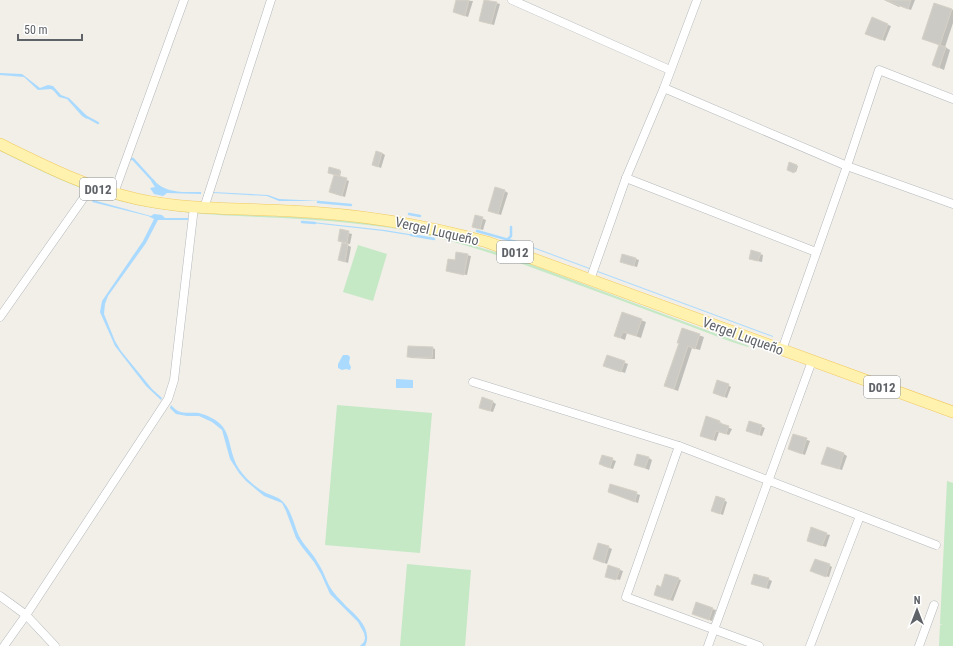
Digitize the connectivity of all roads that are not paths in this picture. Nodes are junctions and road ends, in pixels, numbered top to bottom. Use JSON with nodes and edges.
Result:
{"nodes":[{"id":1,"x":184,"y":0,"type":"edge"},
{"id":2,"x":271,"y":0,"type":"edge"},
{"id":3,"x":512,"y":0,"type":"edge"},
{"id":4,"x":697,"y":0,"type":"edge"},
{"id":5,"x":670,"y":70,"type":"junction"},
{"id":6,"x":664,"y":88,"type":"junction"},
{"id":7,"x":953,"y":99,"type":"edge"},
{"id":8,"x":0,"y":144,"type":"edge"},
{"id":9,"x":847,"y":166,"type":"junction"},
{"id":10,"x":626,"y":178,"type":"junction"},
{"id":11,"x":92,"y":186,"type":"junction"},
{"id":12,"x":114,"y":193,"type":"junction"},
{"id":13,"x":953,"y":204,"type":"edge"},
{"id":14,"x":199,"y":208,"type":"junction"},
{"id":15,"x":816,"y":252,"type":"junction"},
{"id":16,"x":592,"y":273,"type":"junction"},
{"id":17,"x":0,"y":318,"type":"edge"},
{"id":18,"x":782,"y":350,"type":"junction"},
{"id":19,"x":812,"y":361,"type":"junction"},
{"id":20,"x":473,"y":382,"type":"dead end"},
{"id":21,"x":953,"y":412,"type":"edge"},
{"id":22,"x":679,"y":446,"type":"junction"},
{"id":23,"x":768,"y":481,"type":"junction"},
{"id":24,"x":860,"y":516,"type":"junction"},
{"id":25,"x":936,"y":545,"type":"dead end"},
{"id":26,"x":0,"y":596,"type":"edge"},
{"id":27,"x":934,"y":605,"type":"dead end"},
{"id":28,"x":26,"y":615,"type":"junction"},
{"id":29,"x":714,"y":629,"type":"junction"},
{"id":30,"x":4,"y":646,"type":"edge"},
{"id":31,"x":55,"y":646,"type":"edge"},
{"id":32,"x":708,"y":646,"type":"edge"},
{"id":33,"x":759,"y":646,"type":"edge"},
{"id":34,"x":810,"y":646,"type":"edge"},
{"id":35,"x":918,"y":646,"type":"edge"}],
"edges":[{"from":1,"to":12,"type":"street"},
{"from":2,"to":14,"type":"street"},
{"from":3,"to":5,"type":"street"},
{"from":4,"to":5,"type":"street"},
{"from":5,"to":6,"type":"street"},
{"from":6,"to":9,"type":"street"},
{"from":6,"to":10,"type":"street"},
{"from":7,"to":9,"type":"street"},
{"from":8,"to":11,"type":"main road","name":"Vergel Luqueño","number":"D012"},
{"from":9,"to":13,"type":"street"},
{"from":9,"to":15,"type":"street"},
{"from":10,"to":15,"type":"street"},
{"from":10,"to":16,"type":"street"},
{"from":11,"to":12,"type":"main road","name":"Vergel Luqueño","number":"D012"},
{"from":11,"to":17,"type":"street"},
{"from":12,"to":14,"type":"main road","name":"Vergel Luqueño","number":"D012"},
{"from":14,"to":16,"type":"main road","name":"Vergel Luqueño","number":"D012"},
{"from":14,"to":28,"type":"street"},
{"from":15,"to":18,"type":"street"},
{"from":16,"to":18,"type":"main road","name":"Vergel Luqueño","number":"D012"},
{"from":18,"to":19,"type":"main road","name":"Vergel Luqueño","number":"D012"},
{"from":19,"to":21,"type":"main road","name":"Vergel Luqueño","number":"D012"},
{"from":19,"to":23,"type":"street"},
{"from":20,"to":22,"type":"street"},
{"from":22,"to":23,"type":"street"},
{"from":22,"to":29,"type":"street"},
{"from":23,"to":24,"type":"street"},
{"from":23,"to":29,"type":"street"},
{"from":24,"to":25,"type":"street"},
{"from":24,"to":34,"type":"street"},
{"from":26,"to":28,"type":"street"},
{"from":27,"to":35,"type":"street"},
{"from":28,"to":30,"type":"street"},
{"from":28,"to":31,"type":"street"},
{"from":29,"to":32,"type":"street"},
{"from":29,"to":33,"type":"street"}]}
